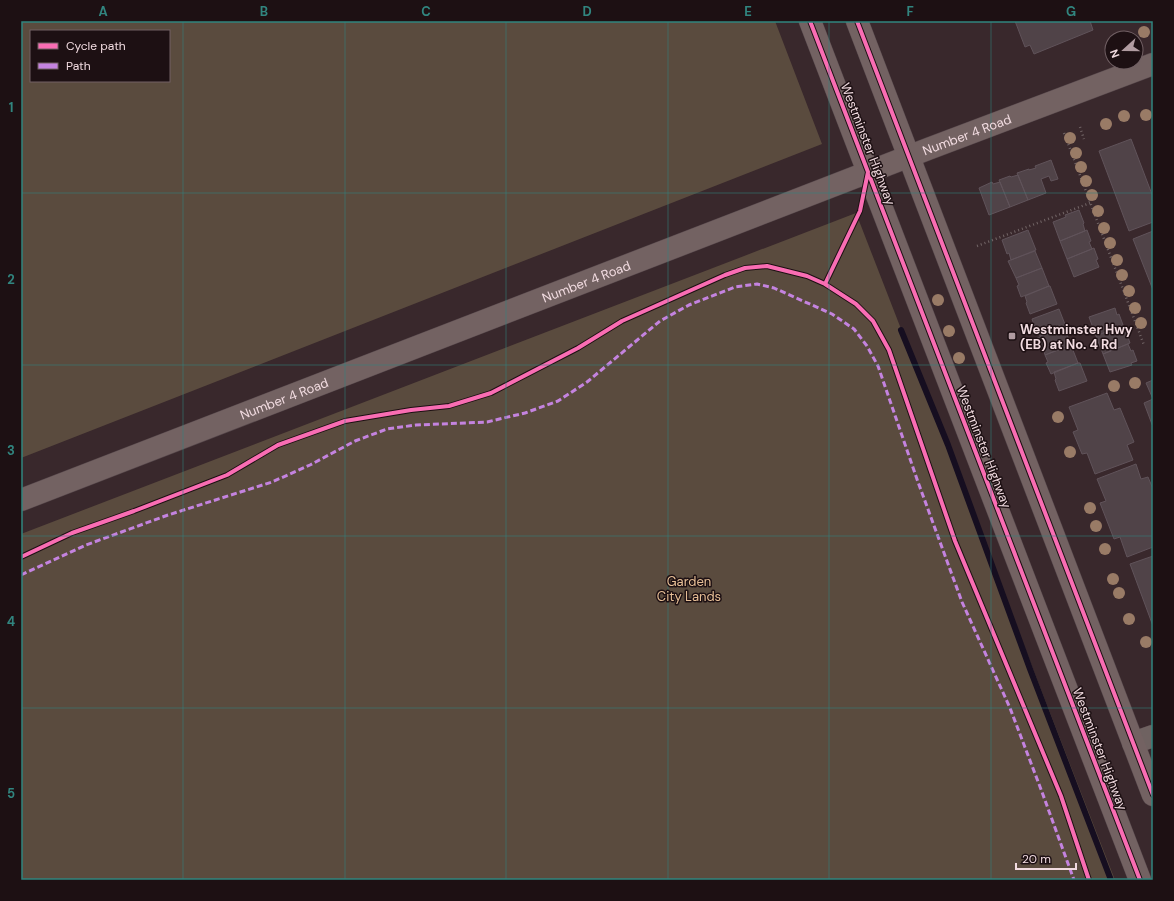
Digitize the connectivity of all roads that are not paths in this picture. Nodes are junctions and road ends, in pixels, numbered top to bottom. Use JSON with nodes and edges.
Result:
{"nodes":[{"id":1,"x":810,"y":21,"type":"edge"},
{"id":2,"x":857,"y":21,"type":"edge"},
{"id":3,"x":1153,"y":64,"type":"edge"},
{"id":4,"x":909,"y":157,"type":"junction"},
{"id":5,"x":868,"y":172,"type":"junction"},
{"id":6,"x":21,"y":500,"type":"edge"},
{"id":7,"x":1143,"y":740,"type":"edge"},
{"id":8,"x":1153,"y":795,"type":"edge"},
{"id":9,"x":1140,"y":880,"type":"edge"}],
"edges":[{"from":1,"to":5,"type":"main road","name":"Westminster Highway"},
{"from":2,"to":4,"type":"main road"},
{"from":3,"to":4,"type":"main road","name":"Number 4 Road"},
{"from":4,"to":5,"type":"main road","name":"Number 4 Road"},
{"from":4,"to":7,"type":"main road"},
{"from":5,"to":6,"type":"main road","name":"Number 4 Road"},
{"from":5,"to":9,"type":"main road","name":"Westminster Highway"},
{"from":7,"to":8,"type":"main road"}]}
